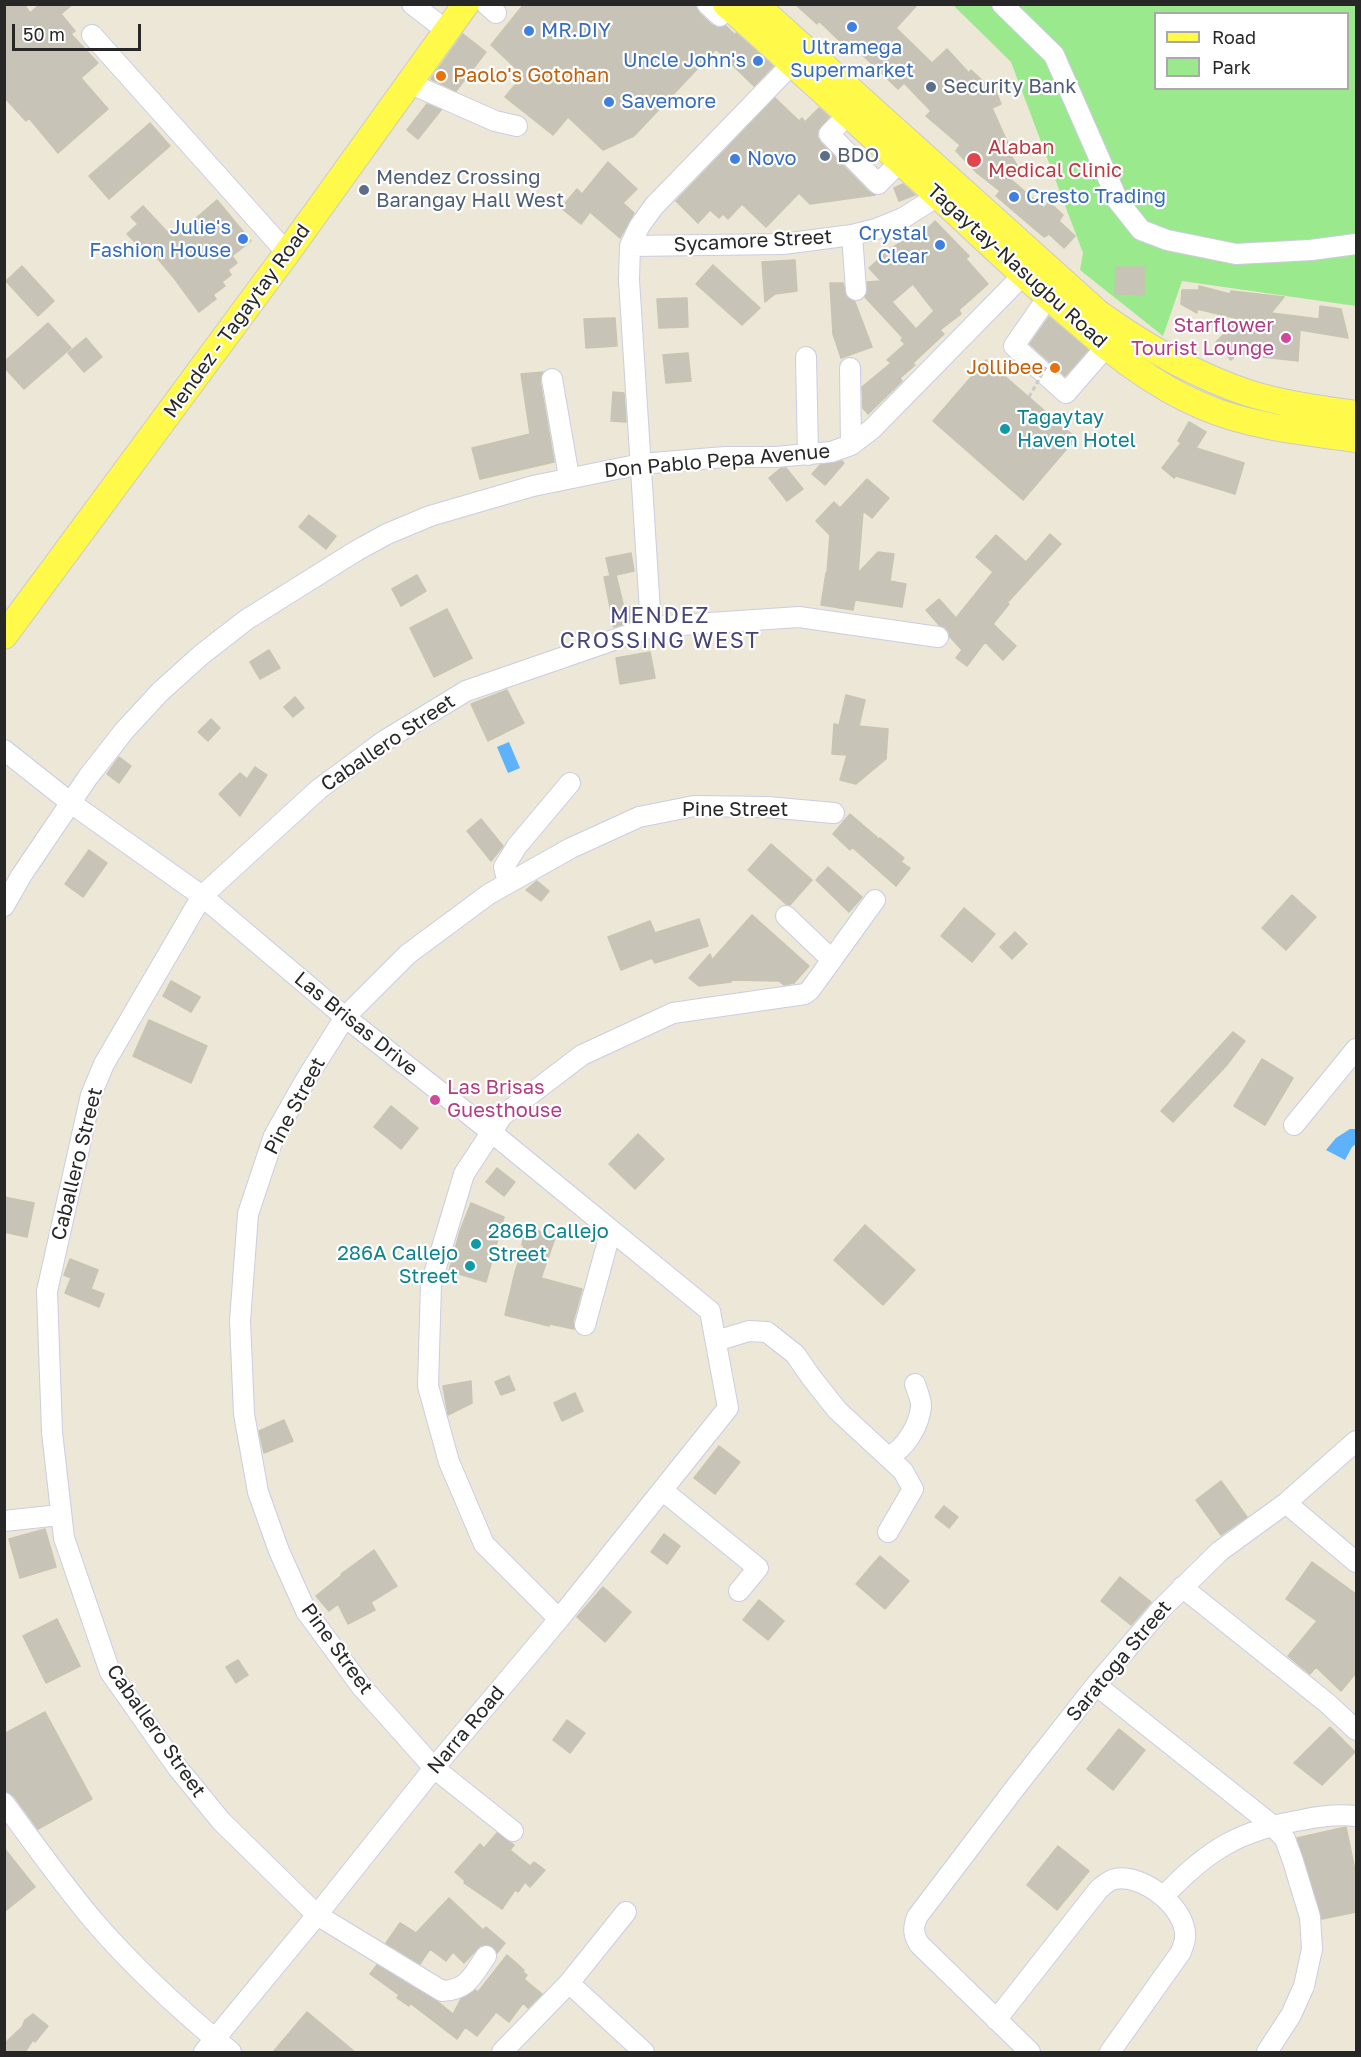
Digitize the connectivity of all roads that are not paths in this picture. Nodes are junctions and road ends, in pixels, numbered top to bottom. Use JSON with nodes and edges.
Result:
{"nodes":[{"id":1,"x":412,"y":4,"type":"edge"},
{"id":2,"x":466,"y":4,"type":"edge"},
{"id":3,"x":755,"y":4,"type":"edge"},
{"id":4,"x":780,"y":4,"type":"edge"},
{"id":5,"x":1002,"y":4,"type":"edge"},
{"id":6,"x":720,"y":5,"type":"edge"},
{"id":7,"x":447,"y":31,"type":"junction"},
{"id":8,"x":92,"y":35,"type":"dead end"},
{"id":9,"x":791,"y":65,"type":"junction"},
{"id":10,"x":409,"y":83,"type":"junction"},
{"id":11,"x":516,"y":126,"type":"dead end"},
{"id":12,"x":938,"y":196,"type":"junction"},
{"id":13,"x":852,"y":235,"type":"junction"},
{"id":14,"x":1356,"y":244,"type":"edge"},
{"id":15,"x":630,"y":246,"type":"junction"},
{"id":16,"x":287,"y":253,"type":"junction"},
{"id":17,"x":1023,"y":275,"type":"junction"},
{"id":18,"x":856,"y":291,"type":"dead end"},
{"id":19,"x":1048,"y":297,"type":"junction"},
{"id":20,"x":1106,"y":347,"type":"junction"},
{"id":21,"x":806,"y":357,"type":"dead end"},
{"id":22,"x":850,"y":368,"type":"dead end"},
{"id":23,"x":552,"y":379,"type":"dead end"},
{"id":24,"x":1356,"y":396,"type":"edge"},
{"id":25,"x":1356,"y":414,"type":"edge"},
{"id":26,"x":1356,"y":439,"type":"edge"},
{"id":27,"x":851,"y":445,"type":"junction"},
{"id":28,"x":808,"y":454,"type":"junction"},
{"id":29,"x":641,"y":464,"type":"junction"},
{"id":30,"x":569,"y":477,"type":"junction"},
{"id":31,"x":651,"y":627,"type":"junction"},
{"id":32,"x":4,"y":636,"type":"edge"},
{"id":33,"x":938,"y":637,"type":"dead end"},
{"id":34,"x":4,"y":750,"type":"edge"},
{"id":35,"x":570,"y":783,"type":"dead end"},
{"id":36,"x":71,"y":803,"type":"junction"},
{"id":37,"x":834,"y":813,"type":"dead end"},
{"id":38,"x":508,"y":883,"type":"junction"},
{"id":39,"x":202,"y":896,"type":"junction"},
{"id":40,"x":875,"y":900,"type":"dead end"},
{"id":41,"x":4,"y":906,"type":"edge"},
{"id":42,"x":786,"y":916,"type":"dead end"},
{"id":43,"x":832,"y":960,"type":"junction"},
{"id":44,"x":345,"y":1017,"type":"junction"},
{"id":45,"x":1356,"y":1049,"type":"edge"},
{"id":46,"x":1294,"y":1125,"type":"dead end"},
{"id":47,"x":490,"y":1131,"type":"junction"},
{"id":48,"x":611,"y":1230,"type":"junction"},
{"id":49,"x":585,"y":1324,"type":"dead end"},
{"id":50,"x":716,"y":1341,"type":"junction"},
{"id":51,"x":915,"y":1384,"type":"dead end"},
{"id":52,"x":728,"y":1408,"type":"joint"},
{"id":53,"x":1356,"y":1441,"type":"edge"},
{"id":54,"x":888,"y":1456,"type":"junction"},
{"id":55,"x":662,"y":1490,"type":"junction"},
{"id":56,"x":1286,"y":1503,"type":"junction"},
{"id":57,"x":60,"y":1515,"type":"junction"},
{"id":58,"x":4,"y":1521,"type":"edge"},
{"id":59,"x":888,"y":1532,"type":"dead end"},
{"id":60,"x":1356,"y":1562,"type":"edge"},
{"id":61,"x":1182,"y":1587,"type":"junction"},
{"id":62,"x":739,"y":1591,"type":"dead end"},
{"id":63,"x":559,"y":1619,"type":"junction"},
{"id":64,"x":1096,"y":1685,"type":"junction"},
{"id":65,"x":1356,"y":1730,"type":"edge"},
{"id":66,"x":434,"y":1768,"type":"junction"},
{"id":67,"x":4,"y":1803,"type":"edge"},
{"id":68,"x":1356,"y":1816,"type":"edge"},
{"id":69,"x":1272,"y":1825,"type":"junction"},
{"id":70,"x":513,"y":1831,"type":"dead end"},
{"id":71,"x":1164,"y":1896,"type":"junction"},
{"id":72,"x":626,"y":1912,"type":"dead end"},
{"id":73,"x":317,"y":1915,"type":"junction"},
{"id":74,"x":486,"y":1956,"type":"dead end"},
{"id":75,"x":569,"y":1983,"type":"junction"},
{"id":76,"x":996,"y":2020,"type":"junction"},
{"id":77,"x":210,"y":2046,"type":"edge"},
{"id":78,"x":231,"y":2052,"type":"edge"},
{"id":79,"x":502,"y":2052,"type":"edge"},
{"id":80,"x":644,"y":2052,"type":"edge"},
{"id":81,"x":1030,"y":2052,"type":"edge"},
{"id":82,"x":1110,"y":2052,"type":"edge"},
{"id":83,"x":1267,"y":2052,"type":"edge"}],
"edges":[{"from":1,"to":7,"type":"street"},
{"from":2,"to":7,"type":"main road","name":"Mendez - Tagaytay Road"},
{"from":3,"to":25,"type":"main road","name":"Tagaytay-Nasugbu Road"},
{"from":4,"to":24,"type":"main road","name":"Tagaytay-Nasugbu Road"},
{"from":5,"to":14,"type":"street"},
{"from":6,"to":9,"type":"main road","name":"Tagaytay-Nasugbu Road"},
{"from":7,"to":10,"type":"main road","name":"Mendez - Tagaytay Road"},
{"from":8,"to":16,"type":"street"},
{"from":9,"to":12,"type":"main road","name":"Tagaytay-Nasugbu Road"},
{"from":9,"to":15,"type":"street"},
{"from":10,"to":11,"type":"street"},
{"from":10,"to":16,"type":"main road","name":"Mendez - Tagaytay Road"},
{"from":12,"to":13,"type":"street","name":"Sycamore Street"},
{"from":12,"to":17,"type":"main road","name":"Tagaytay-Nasugbu Road"},
{"from":13,"to":15,"type":"street","name":"Sycamore Street"},
{"from":13,"to":18,"type":"street"},
{"from":15,"to":29,"type":"street"},
{"from":16,"to":32,"type":"main road","name":"Mendez - Tagaytay Road"},
{"from":17,"to":19,"type":"main road","name":"Tagaytay-Nasugbu Road"},
{"from":17,"to":27,"type":"street","name":"Don Pablo Pepa Avenue"},
{"from":19,"to":20,"type":"main road","name":"Tagaytay-Nasugbu Road"},
{"from":19,"to":20,"type":"street"},
{"from":20,"to":26,"type":"main road","name":"Tagaytay-Nasugbu Road"},
{"from":21,"to":28,"type":"street"},
{"from":22,"to":27,"type":"street"},
{"from":23,"to":30,"type":"street"},
{"from":27,"to":28,"type":"street","name":"Don Pablo Pepa Avenue"},
{"from":28,"to":29,"type":"street","name":"Don Pablo Pepa Avenue"},
{"from":29,"to":30,"type":"street","name":"Don Pablo Pepa Avenue"},
{"from":29,"to":31,"type":"street"},
{"from":30,"to":36,"type":"street","name":"Don Pablo Pepa Avenue"},
{"from":31,"to":33,"type":"street","name":"Caballero Street"},
{"from":31,"to":39,"type":"street","name":"Caballero Street"},
{"from":34,"to":36,"type":"street","name":"Las Brisas Drive"},
{"from":35,"to":38,"type":"street"},
{"from":36,"to":39,"type":"street","name":"Las Brisas Drive"},
{"from":36,"to":41,"type":"street","name":"Don Pablo Pepa Avenue"},
{"from":37,"to":38,"type":"street","name":"Pine Street"},
{"from":38,"to":44,"type":"street","name":"Pine Street"},
{"from":39,"to":44,"type":"street","name":"Las Brisas Drive"},
{"from":39,"to":57,"type":"street","name":"Caballero Street"},
{"from":40,"to":43,"type":"street"},
{"from":42,"to":43,"type":"street"},
{"from":43,"to":47,"type":"street"},
{"from":44,"to":47,"type":"street","name":"Las Brisas Drive"},
{"from":44,"to":66,"type":"street","name":"Pine Street"},
{"from":45,"to":46,"type":"street"},
{"from":47,"to":48,"type":"street","name":"Las Brisas Drive"},
{"from":47,"to":63,"type":"street"},
{"from":48,"to":49,"type":"street"},
{"from":48,"to":50,"type":"street","name":"Las Brisas Drive"},
{"from":50,"to":52,"type":"street","name":"Las Brisas Drive"},
{"from":50,"to":54,"type":"street"},
{"from":51,"to":54,"type":"street"},
{"from":52,"to":55,"type":"street","name":"Narra Road"},
{"from":53,"to":56,"type":"street","name":"Saratoga Street"},
{"from":54,"to":59,"type":"street"},
{"from":55,"to":62,"type":"street"},
{"from":55,"to":63,"type":"street","name":"Narra Road"},
{"from":56,"to":60,"type":"street"},
{"from":56,"to":61,"type":"street","name":"Saratoga Street"},
{"from":57,"to":58,"type":"street"},
{"from":57,"to":73,"type":"street","name":"Caballero Street"},
{"from":61,"to":64,"type":"street","name":"Saratoga Street"},
{"from":61,"to":65,"type":"street"},
{"from":63,"to":66,"type":"street","name":"Narra Road"},
{"from":64,"to":69,"type":"street"},
{"from":64,"to":76,"type":"street","name":"Saratoga Street"},
{"from":66,"to":70,"type":"street","name":"Pine Street"},
{"from":66,"to":73,"type":"street","name":"Narra Road"},
{"from":67,"to":77,"type":"street"},
{"from":68,"to":69,"type":"street"},
{"from":69,"to":71,"type":"street"},
{"from":69,"to":83,"type":"street"},
{"from":71,"to":76,"type":"street"},
{"from":71,"to":82,"type":"street"},
{"from":72,"to":75,"type":"street"},
{"from":73,"to":74,"type":"street","name":"Caballero Street"},
{"from":73,"to":77,"type":"street","name":"Narra Road"},
{"from":75,"to":79,"type":"street"},
{"from":75,"to":80,"type":"street"},
{"from":76,"to":81,"type":"street"},
{"from":77,"to":78,"type":"street"}]}
